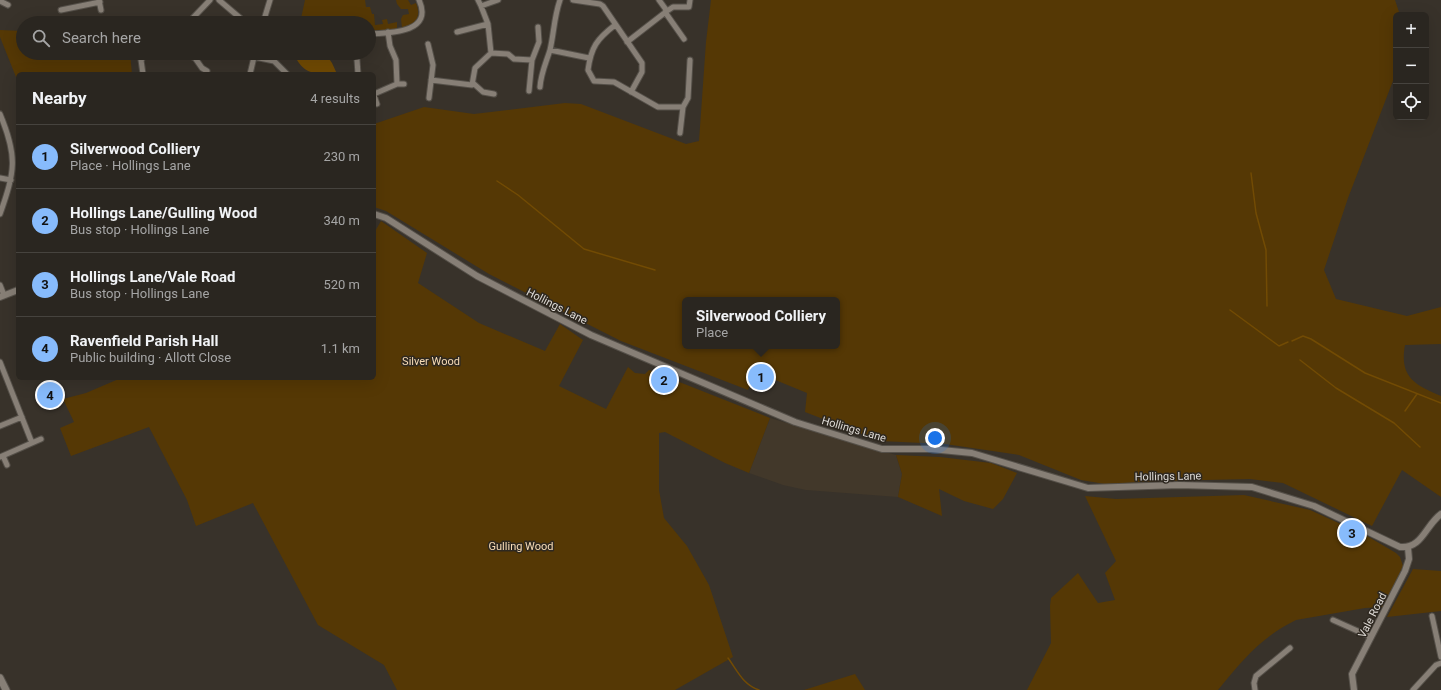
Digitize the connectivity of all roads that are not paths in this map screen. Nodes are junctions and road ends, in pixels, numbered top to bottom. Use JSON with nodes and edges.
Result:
{"nodes":[{"id":1,"x":210,"y":0,"type":"edge"},
{"id":2,"x":219,"y":0,"type":"edge"},
{"id":3,"x":270,"y":0,"type":"edge"},
{"id":4,"x":419,"y":0,"type":"edge"},
{"id":5,"x":478,"y":0,"type":"edge"},
{"id":6,"x":498,"y":0,"type":"edge"},
{"id":7,"x":560,"y":0,"type":"edge"},
{"id":8,"x":573,"y":0,"type":"edge"},
{"id":9,"x":659,"y":0,"type":"edge"},
{"id":10,"x":690,"y":0,"type":"edge"},
{"id":11,"x":99,"y":1,"type":"edge"},
{"id":12,"x":0,"y":2,"type":"edge"},
{"id":13,"x":8,"y":5,"type":"dead end"},
{"id":14,"x":481,"y":6,"type":"junction"},
{"id":15,"x":62,"y":10,"type":"dead end"},
{"id":16,"x":101,"y":10,"type":"dead end"},
{"id":17,"x":666,"y":12,"type":"junction"},
{"id":18,"x":195,"y":16,"type":"edge"},
{"id":19,"x":238,"y":16,"type":"edge"},
{"id":20,"x":265,"y":16,"type":"edge"},
{"id":21,"x":488,"y":24,"type":"junction"},
{"id":22,"x":615,"y":25,"type":"junction"},
{"id":23,"x":538,"y":27,"type":"dead end"},
{"id":24,"x":388,"y":32,"type":"junction"},
{"id":25,"x":457,"y":32,"type":"dead end"},
{"id":26,"x":376,"y":33,"type":"edge"},
{"id":27,"x":684,"y":39,"type":"dead end"},
{"id":28,"x":627,"y":42,"type":"junction"},
{"id":29,"x":428,"y":44,"type":"dead end"},
{"id":30,"x":550,"y":50,"type":"junction"},
{"id":31,"x":491,"y":53,"type":"junction"},
{"id":32,"x":589,"y":58,"type":"junction"},
{"id":33,"x":141,"y":60,"type":"edge"},
{"id":34,"x":197,"y":60,"type":"edge"},
{"id":35,"x":254,"y":60,"type":"edge"},
{"id":36,"x":274,"y":60,"type":"edge"},
{"id":37,"x":356,"y":60,"type":"dead end"},
{"id":38,"x":532,"y":60,"type":"junction"},
{"id":39,"x":690,"y":60,"type":"dead end"},
{"id":40,"x":143,"y":72,"type":"edge"},
{"id":41,"x":202,"y":72,"type":"edge"},
{"id":42,"x":251,"y":72,"type":"edge"},
{"id":43,"x":285,"y":72,"type":"edge"},
{"id":44,"x":358,"y":72,"type":"edge"},
{"id":45,"x":430,"y":80,"type":"junction"},
{"id":46,"x":473,"y":83,"type":"junction"},
{"id":47,"x":397,"y":84,"type":"junction"},
{"id":48,"x":404,"y":84,"type":"dead end"},
{"id":49,"x":540,"y":87,"type":"dead end"},
{"id":50,"x":529,"y":90,"type":"dead end"},
{"id":51,"x":631,"y":92,"type":"junction"},
{"id":52,"x":376,"y":93,"type":"edge"},
{"id":53,"x":494,"y":94,"type":"dead end"},
{"id":54,"x":429,"y":98,"type":"dead end"},
{"id":55,"x":376,"y":101,"type":"edge"},
{"id":56,"x":377,"y":104,"type":"dead end"},
{"id":57,"x":683,"y":108,"type":"junction"},
{"id":58,"x":0,"y":114,"type":"edge"},
{"id":59,"x":680,"y":133,"type":"dead end"},
{"id":60,"x":0,"y":178,"type":"edge"},
{"id":61,"x":11,"y":180,"type":"junction"},
{"id":62,"x":0,"y":214,"type":"edge"},
{"id":63,"x":376,"y":215,"type":"edge"},
{"id":64,"x":0,"y":285,"type":"edge"},
{"id":65,"x":16,"y":291,"type":"edge"},
{"id":66,"x":2,"y":296,"type":"edge"},
{"id":67,"x":0,"y":362,"type":"edge"},
{"id":68,"x":22,"y":417,"type":"junction"},
{"id":69,"x":0,"y":426,"type":"edge"},
{"id":70,"x":41,"y":439,"type":"dead end"},
{"id":71,"x":32,"y":443,"type":"junction"},
{"id":72,"x":2,"y":456,"type":"edge"},
{"id":73,"x":7,"y":465,"type":"dead end"},
{"id":74,"x":1441,"y":514,"type":"edge"},
{"id":75,"x":1408,"y":548,"type":"junction"},
{"id":76,"x":1432,"y":616,"type":"dead end"},
{"id":77,"x":1333,"y":620,"type":"dead end"},
{"id":78,"x":1371,"y":638,"type":"junction"},
{"id":79,"x":1290,"y":648,"type":"dead end"},
{"id":80,"x":1441,"y":657,"type":"edge"},
{"id":81,"x":1441,"y":663,"type":"edge"},
{"id":82,"x":0,"y":678,"type":"edge"},
{"id":83,"x":6,"y":690,"type":"edge"},
{"id":84,"x":1255,"y":690,"type":"edge"},
{"id":85,"x":1354,"y":690,"type":"edge"},
{"id":86,"x":1413,"y":690,"type":"edge"}],
"edges":[{"from":1,"to":18,"type":"street"},
{"from":2,"to":19,"type":"street"},
{"from":3,"to":20,"type":"street"},
{"from":4,"to":24,"type":"street"},
{"from":5,"to":14,"type":"street"},
{"from":6,"to":14,"type":"street"},
{"from":7,"to":30,"type":"street"},
{"from":8,"to":22,"type":"street"},
{"from":9,"to":17,"type":"street"},
{"from":10,"to":17,"type":"street"},
{"from":11,"to":15,"type":"street"},
{"from":11,"to":16,"type":"street"},
{"from":12,"to":13,"type":"street"},
{"from":14,"to":21,"type":"street"},
{"from":17,"to":27,"type":"street"},
{"from":17,"to":28,"type":"street"},
{"from":21,"to":25,"type":"street"},
{"from":21,"to":31,"type":"street"},
{"from":22,"to":28,"type":"street"},
{"from":22,"to":32,"type":"street"},
{"from":23,"to":38,"type":"street"},
{"from":24,"to":26,"type":"street"},
{"from":24,"to":47,"type":"street"},
{"from":28,"to":51,"type":"street"},
{"from":29,"to":45,"type":"street"},
{"from":30,"to":32,"type":"street"},
{"from":30,"to":49,"type":"street"},
{"from":31,"to":38,"type":"street"},
{"from":31,"to":46,"type":"street"},
{"from":32,"to":51,"type":"street"},
{"from":33,"to":40,"type":"street"},
{"from":34,"to":41,"type":"street"},
{"from":35,"to":42,"type":"street"},
{"from":36,"to":43,"type":"street"},
{"from":37,"to":44,"type":"street"},
{"from":38,"to":50,"type":"street"},
{"from":39,"to":57,"type":"street"},
{"from":45,"to":46,"type":"street"},
{"from":45,"to":54,"type":"street"},
{"from":46,"to":53,"type":"street"},
{"from":47,"to":48,"type":"street"},
{"from":47,"to":52,"type":"street"},
{"from":51,"to":57,"type":"street"},
{"from":55,"to":56,"type":"street"},
{"from":57,"to":59,"type":"street"},
{"from":58,"to":61,"type":"street"},
{"from":60,"to":61,"type":"street"},
{"from":61,"to":62,"type":"street"},
{"from":63,"to":75,"type":"street","name":"Hollings Lane"},
{"from":64,"to":66,"type":"street"},
{"from":65,"to":66,"type":"street"},
{"from":67,"to":68,"type":"street"},
{"from":68,"to":69,"type":"street"},
{"from":68,"to":71,"type":"street"},
{"from":70,"to":71,"type":"street"},
{"from":71,"to":72,"type":"street"},
{"from":72,"to":73,"type":"street"},
{"from":74,"to":75,"type":"street"},
{"from":75,"to":78,"type":"street","name":"Vale Road"},
{"from":76,"to":80,"type":"street"},
{"from":77,"to":78,"type":"street"},
{"from":78,"to":85,"type":"street","name":"Vale Road"},
{"from":79,"to":84,"type":"street"},
{"from":81,"to":86,"type":"street"},
{"from":82,"to":83,"type":"main road"}]}
